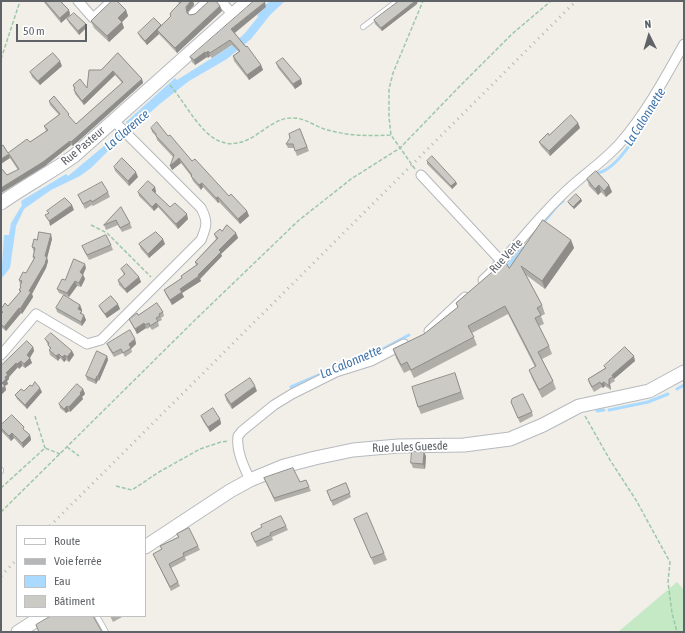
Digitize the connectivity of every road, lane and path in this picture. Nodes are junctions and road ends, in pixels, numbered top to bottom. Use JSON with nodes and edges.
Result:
{"nodes":[{"id":1,"x":20,"y":1,"type":"edge"},
{"id":2,"x":78,"y":1,"type":"edge"},
{"id":3,"x":112,"y":1,"type":"edge"},
{"id":4,"x":208,"y":1,"type":"edge"},
{"id":5,"x":221,"y":1,"type":"edge"},
{"id":6,"x":248,"y":1,"type":"edge"},
{"id":7,"x":397,"y":1,"type":"edge"},
{"id":8,"x":423,"y":1,"type":"edge"},
{"id":9,"x":551,"y":1,"type":"edge"},
{"id":10,"x":233,"y":9,"type":"edge"},
{"id":11,"x":193,"y":14,"type":"edge"},
{"id":12,"x":363,"y":28,"type":"dead end"},
{"id":13,"x":684,"y":44,"type":"edge"},
{"id":14,"x":1,"y":59,"type":"edge"},
{"id":15,"x":167,"y":82,"type":"dead end"},
{"id":16,"x":118,"y":124,"type":"junction"},
{"id":17,"x":391,"y":135,"type":"junction"},
{"id":18,"x":400,"y":148,"type":"junction"},
{"id":19,"x":418,"y":172,"type":"joint"},
{"id":20,"x":1,"y":203,"type":"edge"},
{"id":21,"x":90,"y":225,"type":"dead end"},
{"id":22,"x":502,"y":262,"type":"junction"},
{"id":23,"x":155,"y":287,"type":"junction"},
{"id":24,"x":423,"y":334,"type":"edge"},
{"id":25,"x":410,"y":341,"type":"edge"},
{"id":26,"x":1,"y":354,"type":"edge"},
{"id":27,"x":684,"y":372,"type":"edge"},
{"id":28,"x":579,"y":406,"type":"junction"},
{"id":29,"x":35,"y":416,"type":"dead end"},
{"id":30,"x":237,"y":440,"type":"junction"},
{"id":31,"x":67,"y":447,"type":"junction"},
{"id":32,"x":45,"y":448,"type":"junction"},
{"id":33,"x":60,"y":454,"type":"junction"},
{"id":34,"x":78,"y":456,"type":"dead end"},
{"id":35,"x":250,"y":480,"type":"junction"},
{"id":36,"x":116,"y":486,"type":"dead end"},
{"id":37,"x":1,"y":488,"type":"edge"},
{"id":38,"x":1,"y":512,"type":"edge"},
{"id":39,"x":146,"y":546,"type":"edge"},
{"id":40,"x":40,"y":617,"type":"edge"},
{"id":41,"x":98,"y":617,"type":"edge"},
{"id":42,"x":18,"y":632,"type":"edge"},
{"id":43,"x":106,"y":632,"type":"edge"},
{"id":44,"x":677,"y":632,"type":"edge"}],
"edges":[{"from":1,"to":14,"type":"path"},
{"from":2,"to":3,"type":"street"},
{"from":4,"to":11,"type":"street"},
{"from":5,"to":10,"type":"street"},
{"from":6,"to":10,"type":"street","name":"Rue Pasteur"},
{"from":7,"to":12,"type":"lane"},
{"from":8,"to":17,"type":"path"},
{"from":9,"to":18,"type":"path"},
{"from":10,"to":16,"type":"street","name":"Rue Pasteur"},
{"from":13,"to":22,"type":"street","name":"Rue Verte"},
{"from":15,"to":17,"type":"path"},
{"from":16,"to":20,"type":"street","name":"Rue Pasteur"},
{"from":16,"to":23,"type":"street"},
{"from":17,"to":18,"type":"path"},
{"from":18,"to":19,"type":"path"},
{"from":18,"to":31,"type":"path"},
{"from":19,"to":22,"type":"street"},
{"from":21,"to":23,"type":"path"},
{"from":22,"to":24,"type":"street","name":"Rue Verte"},
{"from":23,"to":26,"type":"street"},
{"from":25,"to":30,"type":"street"},
{"from":27,"to":28,"type":"street","name":"Rue Jules Guesde"},
{"from":28,"to":35,"type":"street","name":"Rue Jules Guesde"},
{"from":28,"to":44,"type":"path"},
{"from":29,"to":32,"type":"path"},
{"from":30,"to":35,"type":"street"},
{"from":30,"to":36,"type":"path"},
{"from":31,"to":33,"type":"path"},
{"from":31,"to":34,"type":"path"},
{"from":32,"to":33,"type":"path"},
{"from":32,"to":37,"type":"path"},
{"from":33,"to":38,"type":"path"},
{"from":35,"to":39,"type":"street","name":"Rue Jules Guesde"},
{"from":40,"to":42,"type":"street"},
{"from":41,"to":43,"type":"lane"}]}
